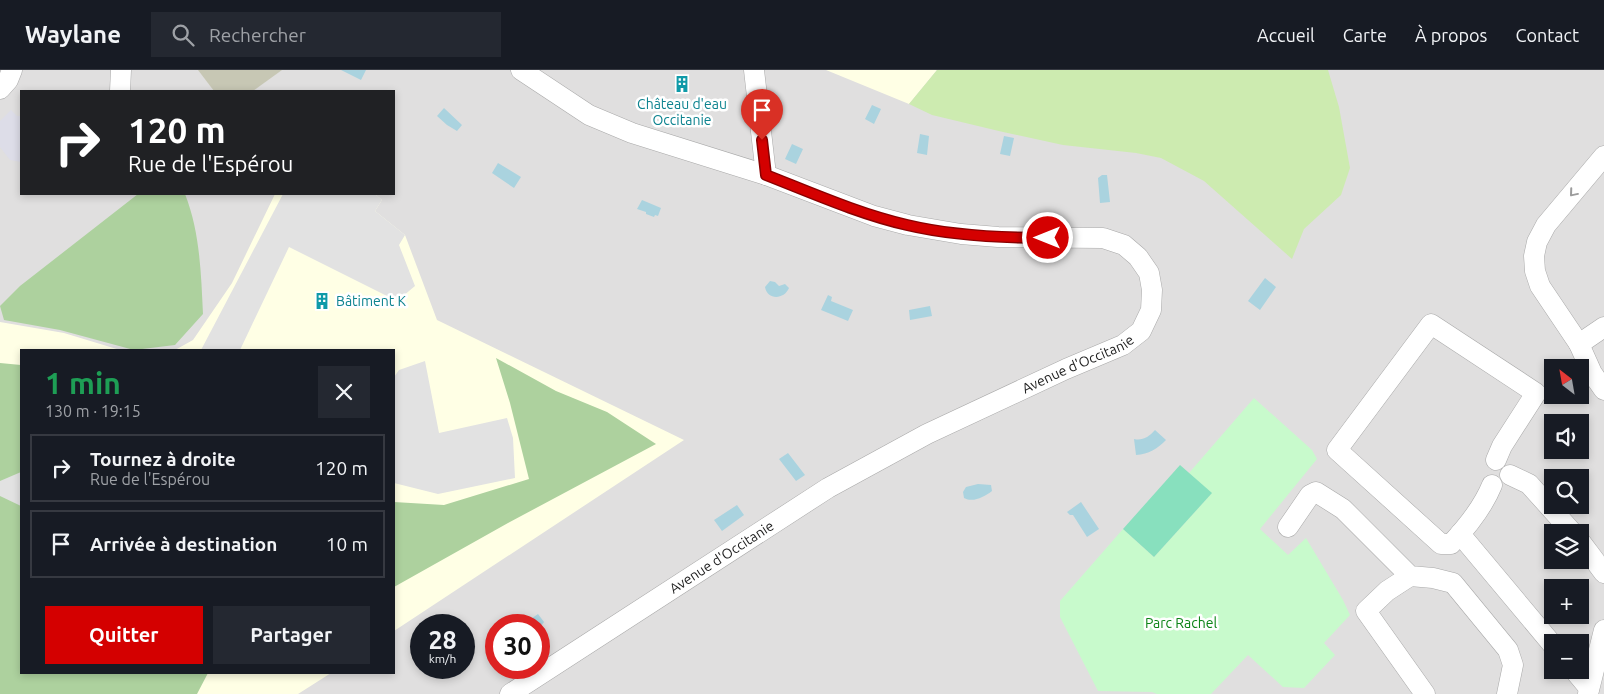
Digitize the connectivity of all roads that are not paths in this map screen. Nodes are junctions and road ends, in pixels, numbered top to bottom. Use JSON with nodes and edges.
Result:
{"nodes":[{"id":1,"x":12,"y":70,"type":"edge"},
{"id":2,"x":121,"y":70,"type":"edge"},
{"id":3,"x":521,"y":70,"type":"edge"},
{"id":4,"x":754,"y":70,"type":"edge"},
{"id":5,"x":0,"y":89,"type":"edge"},
{"id":6,"x":120,"y":90,"type":"edge"},
{"id":7,"x":1604,"y":156,"type":"edge"},
{"id":8,"x":766,"y":175,"type":"junction"},
{"id":9,"x":1604,"y":327,"type":"edge"},
{"id":10,"x":1579,"y":344,"type":"junction"},
{"id":11,"x":1604,"y":390,"type":"edge"},
{"id":12,"x":1496,"y":460,"type":"junction"},
{"id":13,"x":1510,"y":475,"type":"junction"},
{"id":14,"x":1492,"y":485,"type":"junction"},
{"id":15,"x":1565,"y":524,"type":"edge"},
{"id":16,"x":1288,"y":527,"type":"dead end"},
{"id":17,"x":1460,"y":534,"type":"junction"},
{"id":18,"x":1589,"y":553,"type":"edge"},
{"id":19,"x":1604,"y":573,"type":"edge"},
{"id":20,"x":1410,"y":576,"type":"junction"},
{"id":21,"x":1604,"y":630,"type":"edge"},
{"id":22,"x":1544,"y":634,"type":"edge"},
{"id":23,"x":1580,"y":679,"type":"edge"},
{"id":24,"x":1416,"y":691,"type":"edge"},
{"id":25,"x":1589,"y":691,"type":"edge"},
{"id":26,"x":510,"y":694,"type":"edge"},
{"id":27,"x":1507,"y":694,"type":"edge"}],
"edges":[{"from":1,"to":5,"type":"street"},
{"from":2,"to":6,"type":"street"},
{"from":3,"to":8,"type":"street","name":"Avenue d'Occitanie"},
{"from":4,"to":8,"type":"street"},
{"from":7,"to":10,"type":"street","one_way":true},
{"from":8,"to":26,"type":"street","name":"Avenue d'Occitanie"},
{"from":9,"to":10,"type":"street"},
{"from":10,"to":11,"type":"street"},
{"from":12,"to":13,"type":"street"},
{"from":12,"to":14,"type":"street"},
{"from":12,"to":17,"type":"street"},
{"from":13,"to":14,"type":"street"},
{"from":13,"to":15,"type":"street"},
{"from":14,"to":17,"type":"street"},
{"from":16,"to":20,"type":"street"},
{"from":17,"to":22,"type":"street"},
{"from":18,"to":19,"type":"street"},
{"from":20,"to":24,"type":"street"},
{"from":20,"to":27,"type":"street"},
{"from":21,"to":25,"type":"street"},
{"from":23,"to":25,"type":"street"}]}
